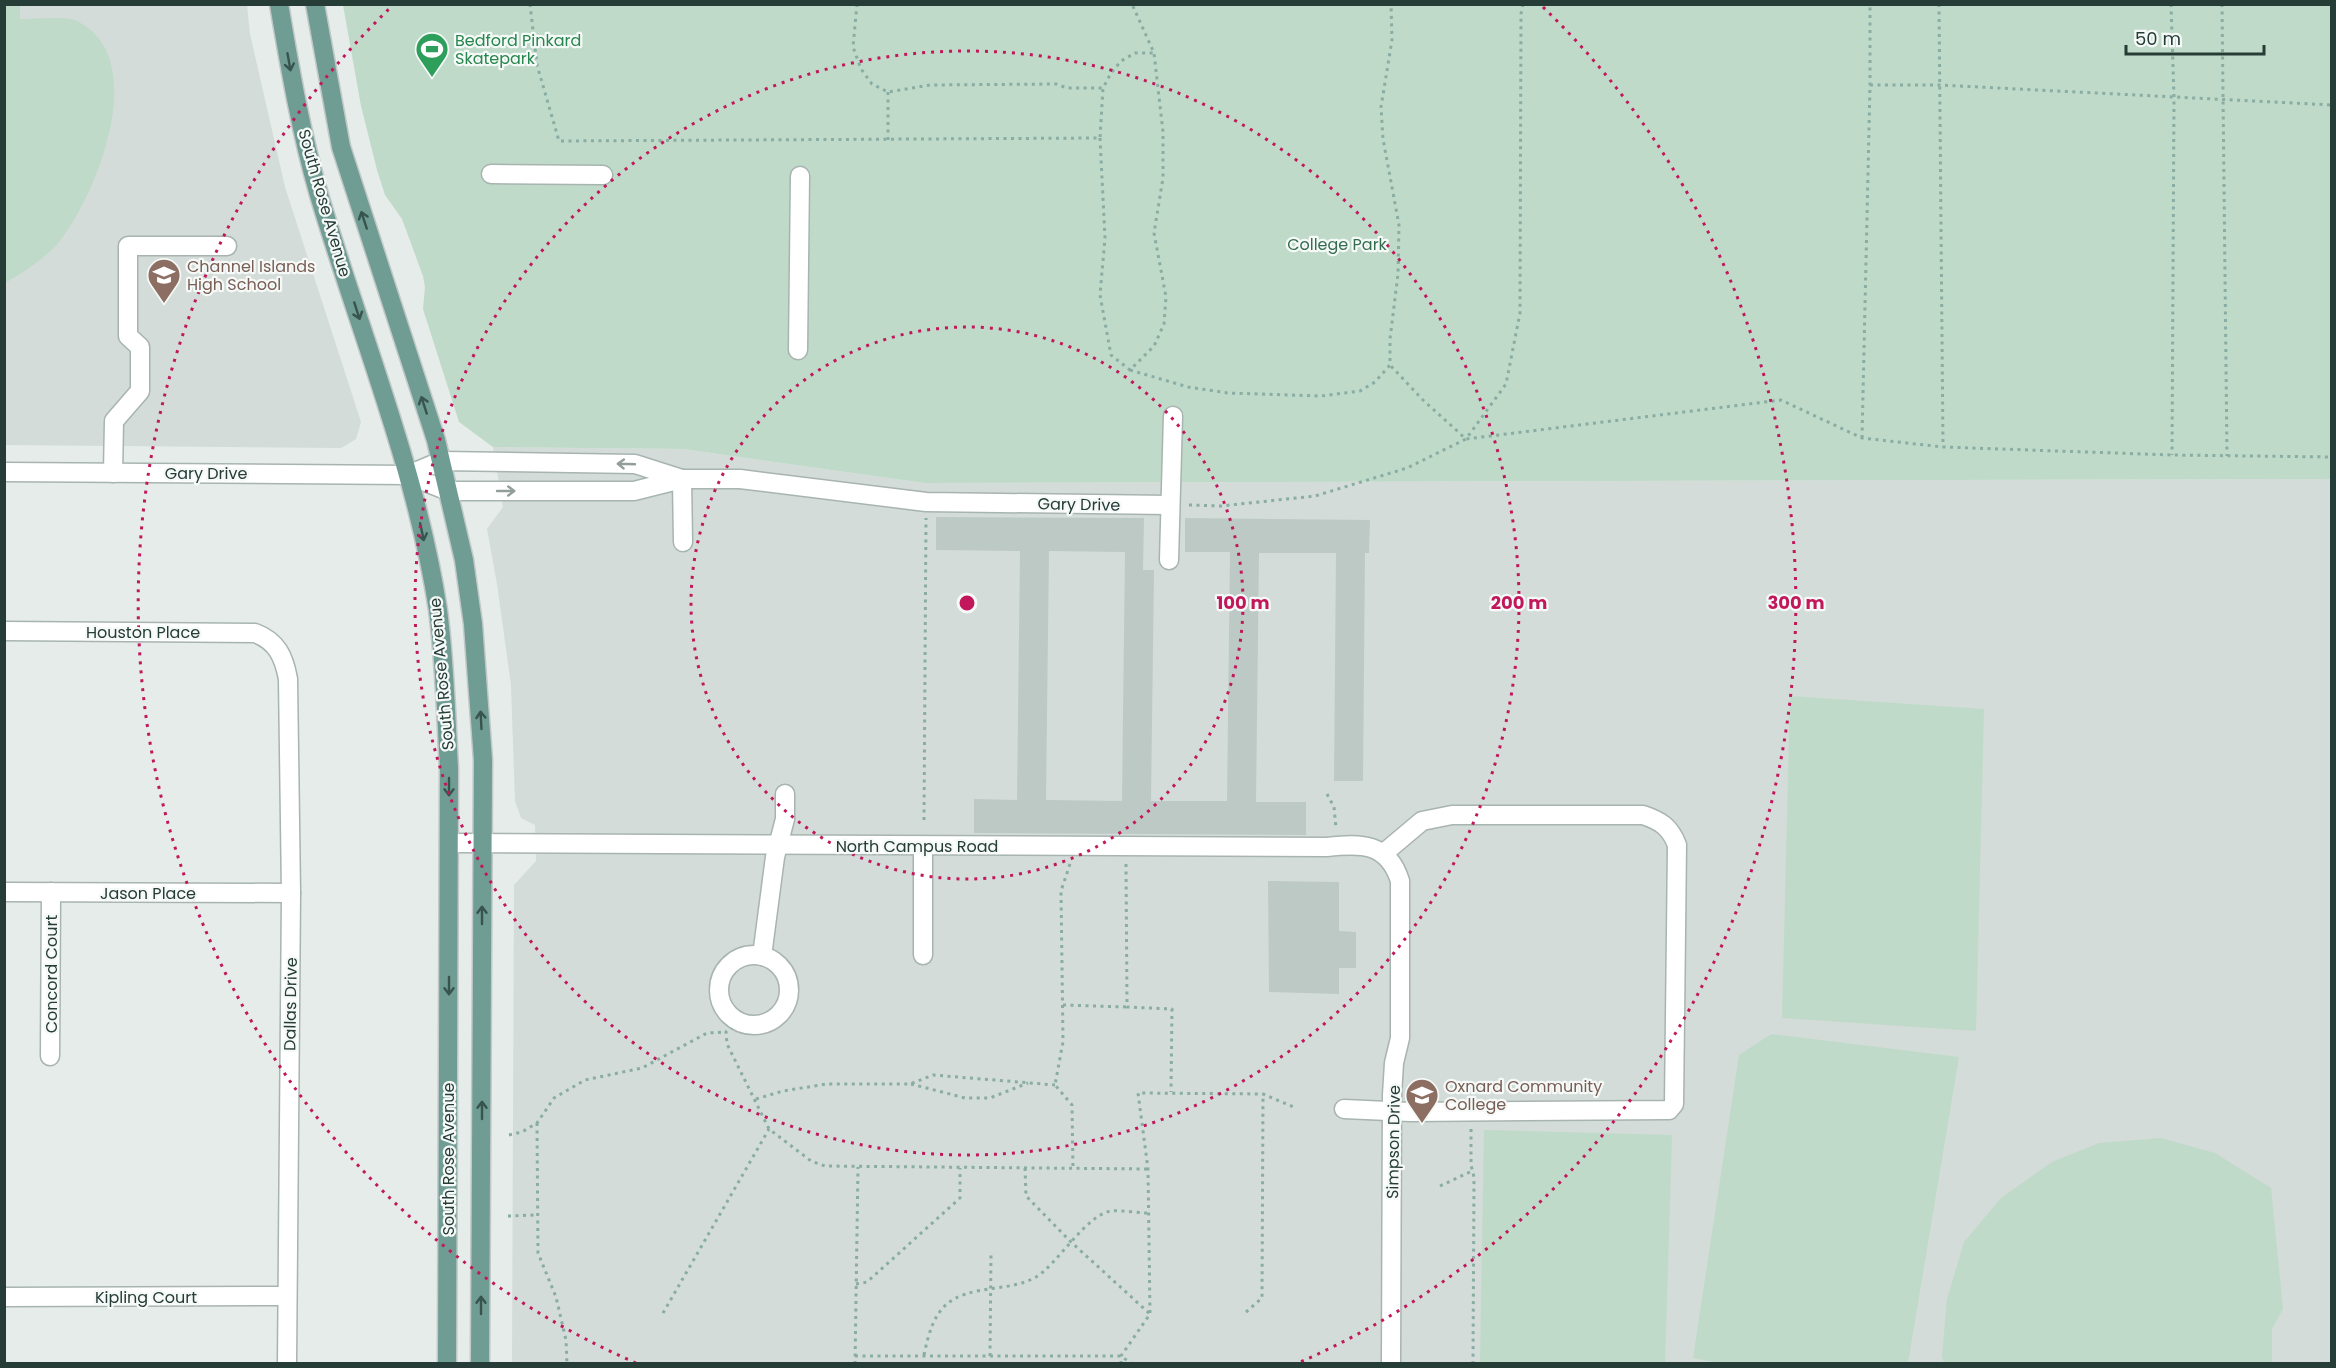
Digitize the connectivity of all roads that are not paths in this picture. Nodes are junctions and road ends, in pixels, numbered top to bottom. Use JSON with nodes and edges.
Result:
{"nodes":[{"id":1,"x":279,"y":4,"type":"edge"},
{"id":2,"x":315,"y":4,"type":"edge"},
{"id":3,"x":490,"y":174,"type":"dead end"},
{"id":4,"x":603,"y":175,"type":"dead end"},
{"id":5,"x":800,"y":176,"type":"dead end"},
{"id":6,"x":227,"y":246,"type":"dead end"},
{"id":7,"x":798,"y":350,"type":"dead end"},
{"id":8,"x":1173,"y":416,"type":"dead end"},
{"id":9,"x":441,"y":461,"type":"junction"},
{"id":10,"x":4,"y":472,"type":"edge"},
{"id":11,"x":113,"y":473,"type":"junction"},
{"id":12,"x":408,"y":476,"type":"junction"},
{"id":13,"x":682,"y":479,"type":"junction"},
{"id":14,"x":447,"y":491,"type":"junction"},
{"id":15,"x":1169,"y":505,"type":"junction"},
{"id":16,"x":683,"y":542,"type":"dead end"},
{"id":17,"x":1169,"y":560,"type":"dead end"},
{"id":18,"x":4,"y":631,"type":"edge"},
{"id":19,"x":277,"y":647,"type":"joint"},
{"id":20,"x":785,"y":794,"type":"dead end"},
{"id":21,"x":449,"y":843,"type":"junction"},
{"id":22,"x":483,"y":843,"type":"junction"},
{"id":23,"x":779,"y":845,"type":"junction"},
{"id":24,"x":923,"y":846,"type":"junction"},
{"id":25,"x":1384,"y":853,"type":"junction"},
{"id":26,"x":4,"y":892,"type":"edge"},
{"id":27,"x":51,"y":892,"type":"junction"},
{"id":28,"x":291,"y":893,"type":"junction"},
{"id":29,"x":923,"y":955,"type":"dead end"},
{"id":30,"x":762,"y":956,"type":"junction"},
{"id":31,"x":50,"y":1056,"type":"dead end"},
{"id":32,"x":1344,"y":1108,"type":"dead end"},
{"id":33,"x":1392,"y":1112,"type":"junction"},
{"id":34,"x":287,"y":1296,"type":"junction"},
{"id":35,"x":4,"y":1297,"type":"edge"},
{"id":36,"x":287,"y":1364,"type":"edge"},
{"id":37,"x":447,"y":1364,"type":"edge"},
{"id":38,"x":480,"y":1364,"type":"edge"},
{"id":39,"x":1391,"y":1364,"type":"edge"}],
"edges":[{"from":1,"to":12,"type":"main road","name":"South Rose Avenue","one_way":true},
{"from":9,"to":2,"type":"main road","name":"South Rose Avenue","one_way":true},
{"from":3,"to":4,"type":"street"},
{"from":5,"to":7,"type":"street"},
{"from":6,"to":11,"type":"street"},
{"from":8,"to":15,"type":"street"},
{"from":9,"to":12,"type":"street","name":"Gary Drive"},
{"from":13,"to":9,"type":"street","name":"Gary Drive","one_way":true},
{"from":9,"to":14,"type":"main road","name":"South Rose Avenue"},
{"from":10,"to":11,"type":"street","name":"Gary Drive"},
{"from":11,"to":12,"type":"street","name":"Gary Drive"},
{"from":12,"to":14,"type":"street","name":"Gary Drive"},
{"from":12,"to":21,"type":"main road","name":"South Rose Avenue","one_way":true},
{"from":14,"to":13,"type":"street","name":"Gary Drive","one_way":true},
{"from":13,"to":15,"type":"street","name":"Gary Drive"},
{"from":13,"to":16,"type":"street"},
{"from":22,"to":14,"type":"main road","name":"South Rose Avenue","one_way":true},
{"from":15,"to":17,"type":"street"},
{"from":18,"to":19,"type":"street","name":"Houston Place"},
{"from":19,"to":28,"type":"street","name":"Dallas Drive"},
{"from":20,"to":23,"type":"street"},
{"from":21,"to":22,"type":"street","name":"North Campus Road"},
{"from":21,"to":37,"type":"main road","name":"South Rose Avenue","one_way":true},
{"from":22,"to":23,"type":"street","name":"North Campus Road"},
{"from":38,"to":22,"type":"main road","name":"South Rose Avenue","one_way":true},
{"from":23,"to":24,"type":"street","name":"North Campus Road"},
{"from":23,"to":30,"type":"street"},
{"from":24,"to":25,"type":"street","name":"North Campus Road"},
{"from":24,"to":29,"type":"street"},
{"from":25,"to":33,"type":"street","name":"Simpson Drive"},
{"from":25,"to":33,"type":"street"},
{"from":26,"to":27,"type":"street","name":"Jason Place"},
{"from":27,"to":28,"type":"street","name":"Jason Place"},
{"from":27,"to":31,"type":"street","name":"Concord Court"},
{"from":28,"to":34,"type":"street","name":"Dallas Drive"},
{"from":30,"to":30,"type":"street"},
{"from":32,"to":33,"type":"street"},
{"from":33,"to":39,"type":"street","name":"Simpson Drive"},
{"from":34,"to":35,"type":"street","name":"Kipling Court"},
{"from":34,"to":36,"type":"street","name":"Dallas Drive"}]}
